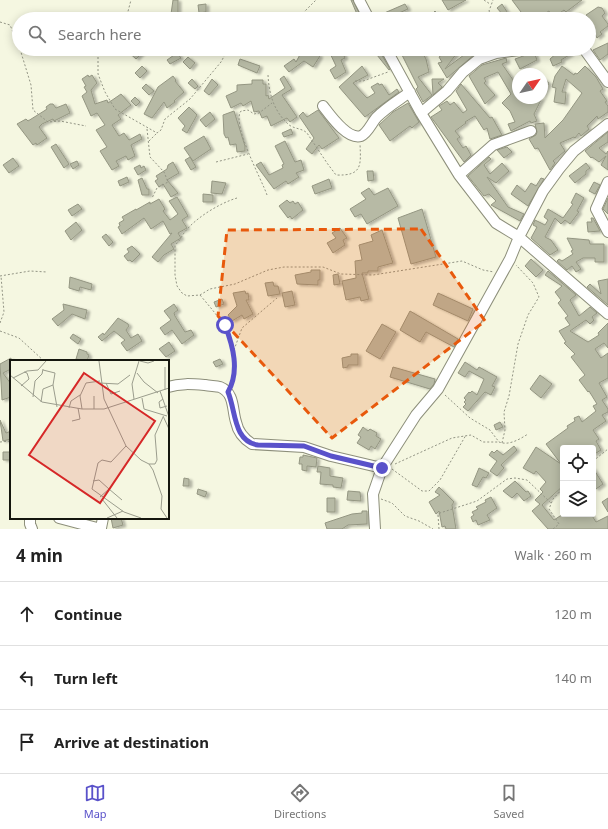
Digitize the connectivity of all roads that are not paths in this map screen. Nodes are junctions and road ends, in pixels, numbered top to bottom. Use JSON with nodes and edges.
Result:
{"nodes":[{"id":1,"x":359,"y":0,"type":"edge"},
{"id":2,"x":365,"y":12,"type":"edge"},
{"id":3,"x":390,"y":56,"type":"edge"},
{"id":4,"x":477,"y":56,"type":"edge"},
{"id":5,"x":589,"y":56,"type":"edge"},
{"id":6,"x":608,"y":82,"type":"edge"},
{"id":7,"x":410,"y":92,"type":"junction"},
{"id":8,"x":323,"y":106,"type":"dead end"},
{"id":9,"x":421,"y":112,"type":"junction"},
{"id":10,"x":608,"y":124,"type":"edge"},
{"id":11,"x":531,"y":131,"type":"dead end"},
{"id":12,"x":459,"y":175,"type":"junction"},
{"id":13,"x":608,"y":182,"type":"edge"},
{"id":14,"x":608,"y":232,"type":"edge"},
{"id":15,"x":519,"y":237,"type":"junction"},
{"id":16,"x":608,"y":314,"type":"edge"},
{"id":17,"x":169,"y":387,"type":"edge"},
{"id":18,"x":385,"y":464,"type":"junction"},
{"id":19,"x":65,"y":519,"type":"edge"},
{"id":20,"x":102,"y":525,"type":"edge"},
{"id":21,"x":375,"y":529,"type":"edge"}],
"edges":[{"from":1,"to":2,"type":"street"},
{"from":3,"to":7,"type":"street"},
{"from":4,"to":9,"type":"street"},
{"from":5,"to":6,"type":"street"},
{"from":7,"to":8,"type":"street"},
{"from":7,"to":9,"type":"street"},
{"from":9,"to":12,"type":"street"},
{"from":10,"to":15,"type":"street"},
{"from":11,"to":12,"type":"street"},
{"from":12,"to":15,"type":"street"},
{"from":13,"to":14,"type":"street"},
{"from":15,"to":16,"type":"street"},
{"from":15,"to":18,"type":"street"},
{"from":17,"to":18,"type":"street"},
{"from":18,"to":21,"type":"street"},
{"from":19,"to":20,"type":"street"}]}
